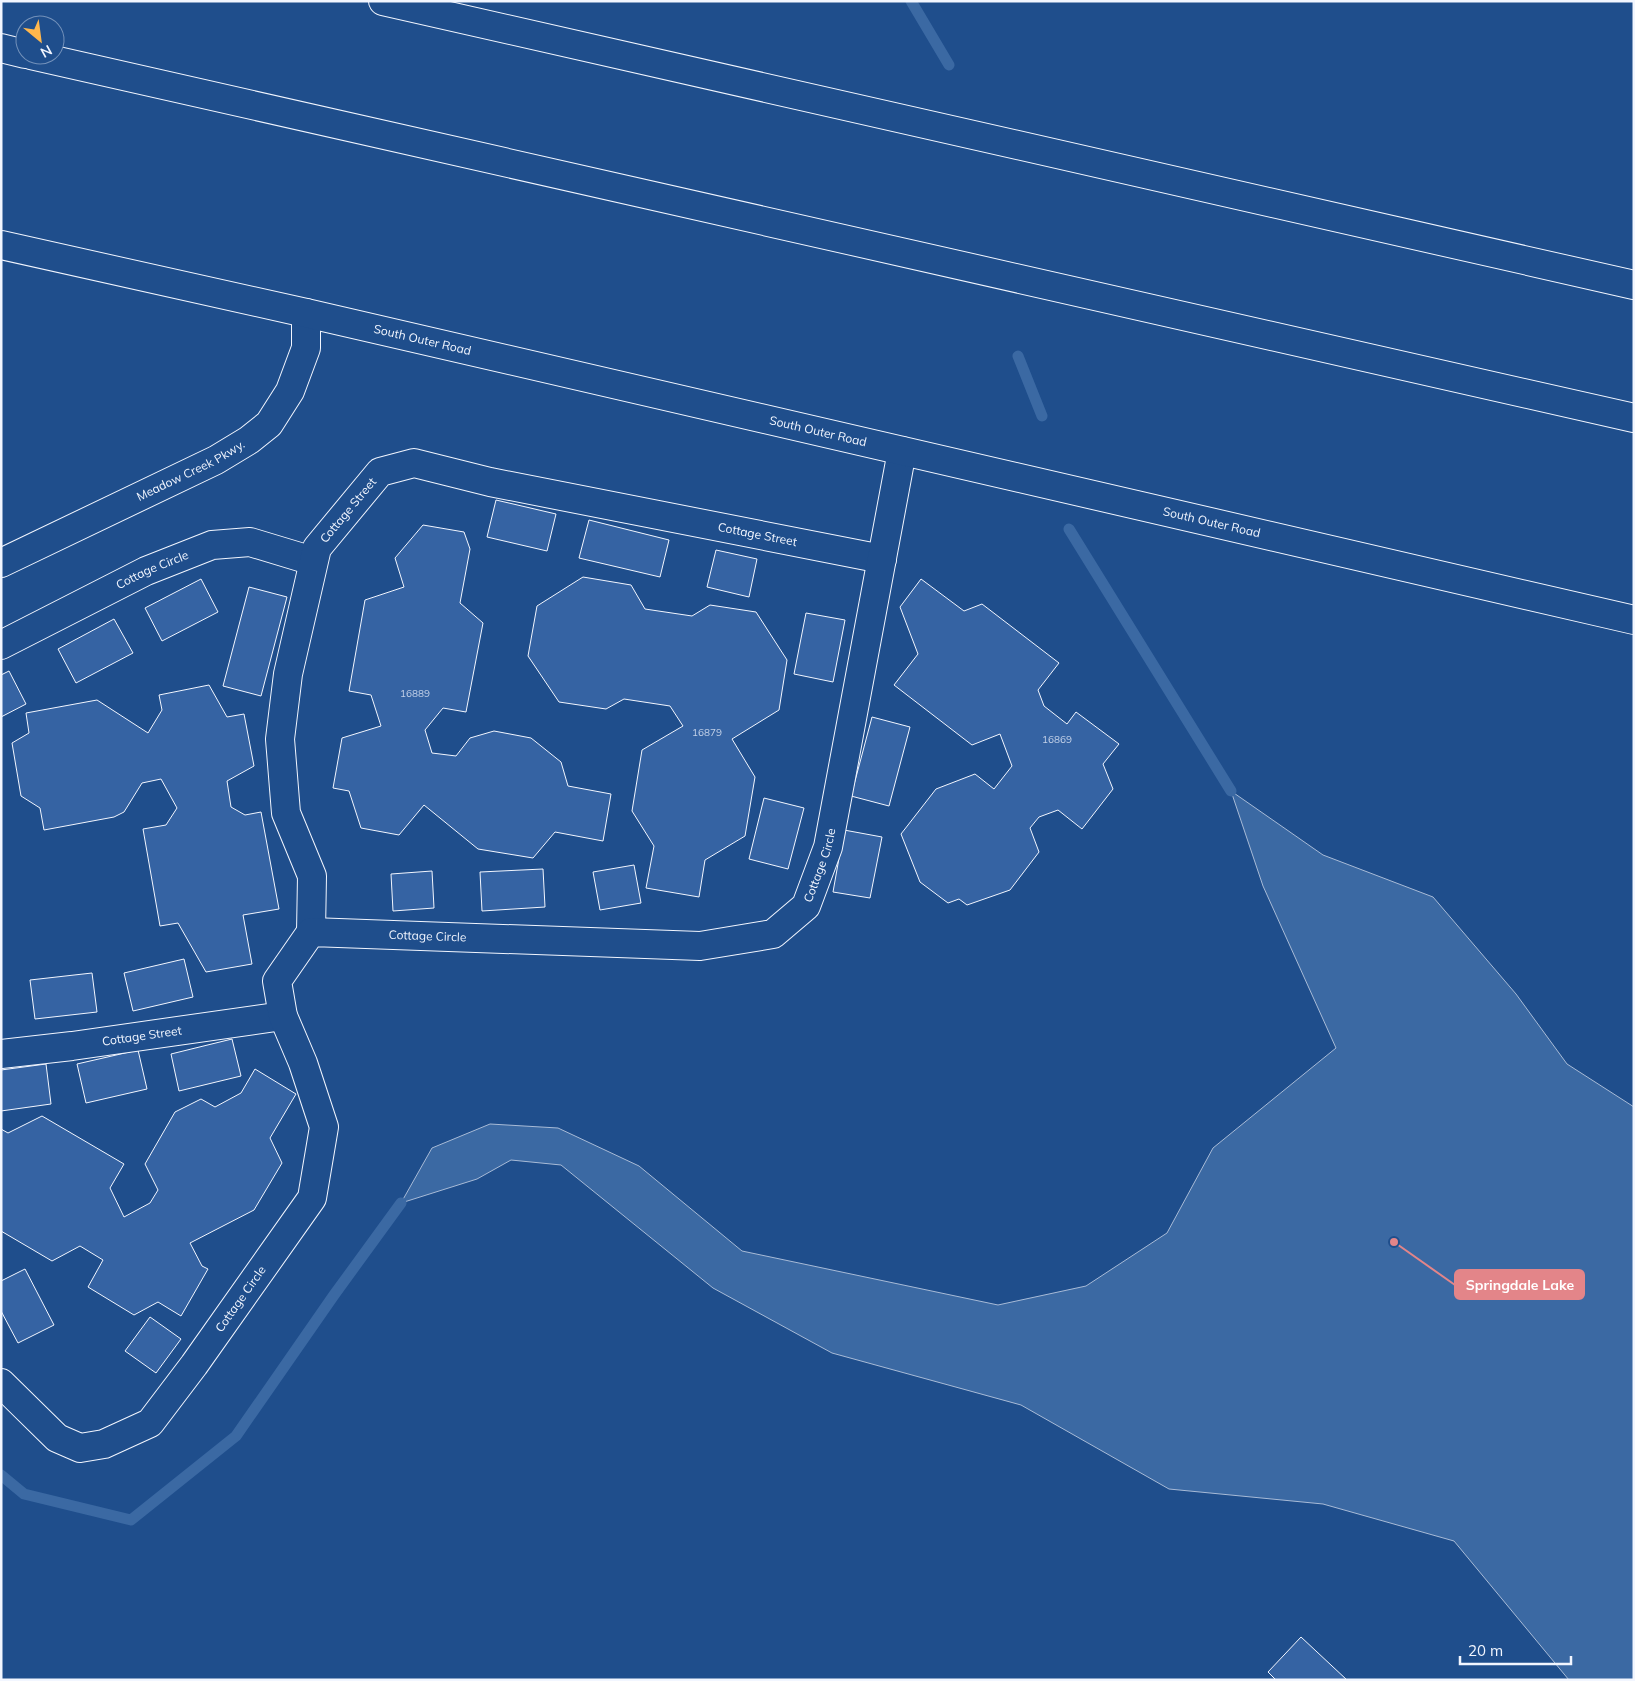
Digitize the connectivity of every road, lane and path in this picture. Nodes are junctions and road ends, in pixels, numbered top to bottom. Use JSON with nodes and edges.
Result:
{"nodes":[{"id":1,"x":383,"y":1,"type":"edge"},
{"id":2,"x":409,"y":1,"type":"edge"},
{"id":3,"x":550,"y":38,"type":"junction"},
{"id":4,"x":1,"y":48,"type":"edge"},
{"id":5,"x":15,"y":52,"type":"edge"},
{"id":6,"x":65,"y":63,"type":"edge"},
{"id":7,"x":1,"y":245,"type":"edge"},
{"id":8,"x":1634,"y":285,"type":"edge"},
{"id":9,"x":306,"y":313,"type":"junction"},
{"id":10,"x":1634,"y":418,"type":"edge"},
{"id":11,"x":902,"y":451,"type":"junction"},
{"id":12,"x":882,"y":559,"type":"junction"},
{"id":13,"x":313,"y":561,"type":"junction"},
{"id":14,"x":1,"y":563,"type":"edge"},
{"id":15,"x":1634,"y":620,"type":"edge"},
{"id":16,"x":1,"y":645,"type":"edge"},
{"id":17,"x":311,"y":932,"type":"junction"},
{"id":18,"x":283,"y":1016,"type":"junction"},
{"id":19,"x":1,"y":1054,"type":"edge"},
{"id":20,"x":1,"y":1384,"type":"edge"}],
"edges":[{"from":1,"to":3,"type":"main road"},
{"from":2,"to":3,"type":"main road"},
{"from":3,"to":8,"type":"main road"},
{"from":4,"to":5,"type":"main road"},
{"from":6,"to":10,"type":"main road"},
{"from":7,"to":9,"type":"main road","name":"South Outer Road"},
{"from":9,"to":11,"type":"main road","name":"South Outer Road"},
{"from":9,"to":14,"type":"main road","name":"Meadow Creek Pkwy."},
{"from":11,"to":12,"type":"main road","name":"Cottage Circle"},
{"from":11,"to":15,"type":"main road","name":"South Outer Road"},
{"from":12,"to":13,"type":"main road","name":"Cottage Street"},
{"from":12,"to":17,"type":"main road","name":"Cottage Circle"},
{"from":13,"to":16,"type":"main road","name":"Cottage Circle"},
{"from":13,"to":17,"type":"main road","name":"Cottage Street"},
{"from":17,"to":18,"type":"main road","name":"Cottage Circle"},
{"from":18,"to":19,"type":"main road","name":"Cottage Street"},
{"from":18,"to":20,"type":"main road","name":"Cottage Circle"}]}
